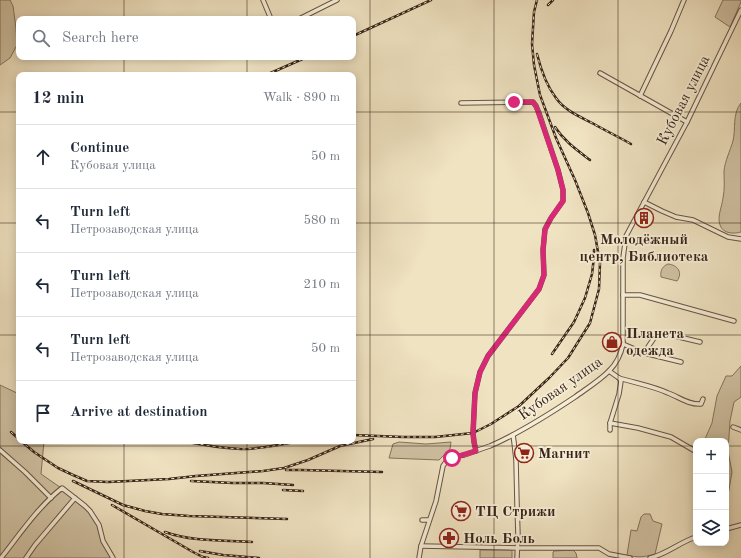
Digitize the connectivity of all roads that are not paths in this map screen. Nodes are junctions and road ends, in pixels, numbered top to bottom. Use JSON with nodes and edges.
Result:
{"nodes":[{"id":1,"x":264,"y":0,"type":"edge"},
{"id":2,"x":338,"y":0,"type":"edge"},
{"id":3,"x":684,"y":0,"type":"edge"},
{"id":4,"x":741,"y":10,"type":"edge"},
{"id":5,"x":270,"y":16,"type":"edge"},
{"id":6,"x":305,"y":16,"type":"edge"},
{"id":7,"x":600,"y":73,"type":"dead end"},
{"id":8,"x":640,"y":96,"type":"junction"},
{"id":9,"x":461,"y":102,"type":"dead end"},
{"id":10,"x":687,"y":122,"type":"junction"},
{"id":11,"x":644,"y":202,"type":"junction"},
{"id":12,"x":741,"y":239,"type":"edge"},
{"id":13,"x":623,"y":295,"type":"junction"},
{"id":14,"x":734,"y":322,"type":"dead end"},
{"id":15,"x":700,"y":342,"type":"dead end"},
{"id":16,"x":624,"y":344,"type":"junction"},
{"id":17,"x":644,"y":353,"type":"junction"},
{"id":18,"x":681,"y":362,"type":"dead end"},
{"id":19,"x":609,"y":371,"type":"junction"},
{"id":20,"x":619,"y":378,"type":"junction"},
{"id":21,"x":703,"y":399,"type":"dead end"},
{"id":22,"x":610,"y":424,"type":"junction"},
{"id":23,"x":733,"y":427,"type":"dead end"},
{"id":24,"x":610,"y":430,"type":"dead end"},
{"id":25,"x":741,"y":430,"type":"edge"},
{"id":26,"x":512,"y":435,"type":"junction"},
{"id":27,"x":0,"y":450,"type":"edge"},
{"id":28,"x":693,"y":450,"type":"edge"},
{"id":29,"x":476,"y":451,"type":"junction"},
{"id":30,"x":51,"y":498,"type":"junction"},
{"id":31,"x":75,"y":498,"type":"junction"},
{"id":32,"x":422,"y":520,"type":"dead end"},
{"id":33,"x":429,"y":520,"type":"junction"},
{"id":34,"x":741,"y":525,"type":"edge"},
{"id":35,"x":729,"y":528,"type":"edge"},
{"id":36,"x":693,"y":538,"type":"edge"},
{"id":37,"x":421,"y":546,"type":"junction"},
{"id":38,"x":517,"y":548,"type":"junction"},
{"id":39,"x":1,"y":558,"type":"edge"},
{"id":40,"x":26,"y":558,"type":"edge"},
{"id":41,"x":113,"y":558,"type":"edge"},
{"id":42,"x":419,"y":558,"type":"edge"},
{"id":43,"x":517,"y":558,"type":"edge"},
{"id":44,"x":630,"y":558,"type":"edge"},
{"id":45,"x":650,"y":558,"type":"edge"}],
"edges":[{"from":1,"to":5,"type":"street"},
{"from":2,"to":6,"type":"street"},
{"from":3,"to":8,"type":"street"},
{"from":4,"to":10,"type":"street","name":"Кубовая улица"},
{"from":7,"to":8,"type":"street"},
{"from":8,"to":10,"type":"street"},
{"from":9,"to":29,"type":"street"},
{"from":10,"to":11,"type":"street","name":"Кубовая улица"},
{"from":11,"to":12,"type":"street"},
{"from":11,"to":13,"type":"street","name":"Кубовая улица"},
{"from":13,"to":14,"type":"street"},
{"from":13,"to":16,"type":"street","name":"Кубовая улица"},
{"from":15,"to":17,"type":"street"},
{"from":16,"to":17,"type":"street"},
{"from":16,"to":19,"type":"street","name":"Кубовая улица"},
{"from":17,"to":18,"type":"street"},
{"from":19,"to":20,"type":"street"},
{"from":19,"to":26,"type":"street","name":"Кубовая улица"},
{"from":20,"to":21,"type":"street"},
{"from":20,"to":22,"type":"street"},
{"from":22,"to":24,"type":"street"},
{"from":22,"to":28,"type":"street"},
{"from":23,"to":25,"type":"street"},
{"from":26,"to":29,"type":"street","name":"Кубовая улица"},
{"from":26,"to":38,"type":"street"},
{"from":27,"to":30,"type":"street"},
{"from":29,"to":33,"type":"street","name":"Кубовая улица"},
{"from":30,"to":31,"type":"street"},
{"from":30,"to":39,"type":"street"},
{"from":31,"to":40,"type":"street"},
{"from":31,"to":41,"type":"street"},
{"from":32,"to":33,"type":"street"},
{"from":33,"to":37,"type":"street","name":"Кубовая улица"},
{"from":34,"to":35,"type":"street"},
{"from":36,"to":45,"type":"street"},
{"from":37,"to":38,"type":"street"},
{"from":37,"to":42,"type":"street","name":"Кубовая улица"},
{"from":38,"to":43,"type":"street"},
{"from":38,"to":44,"type":"street"}]}
